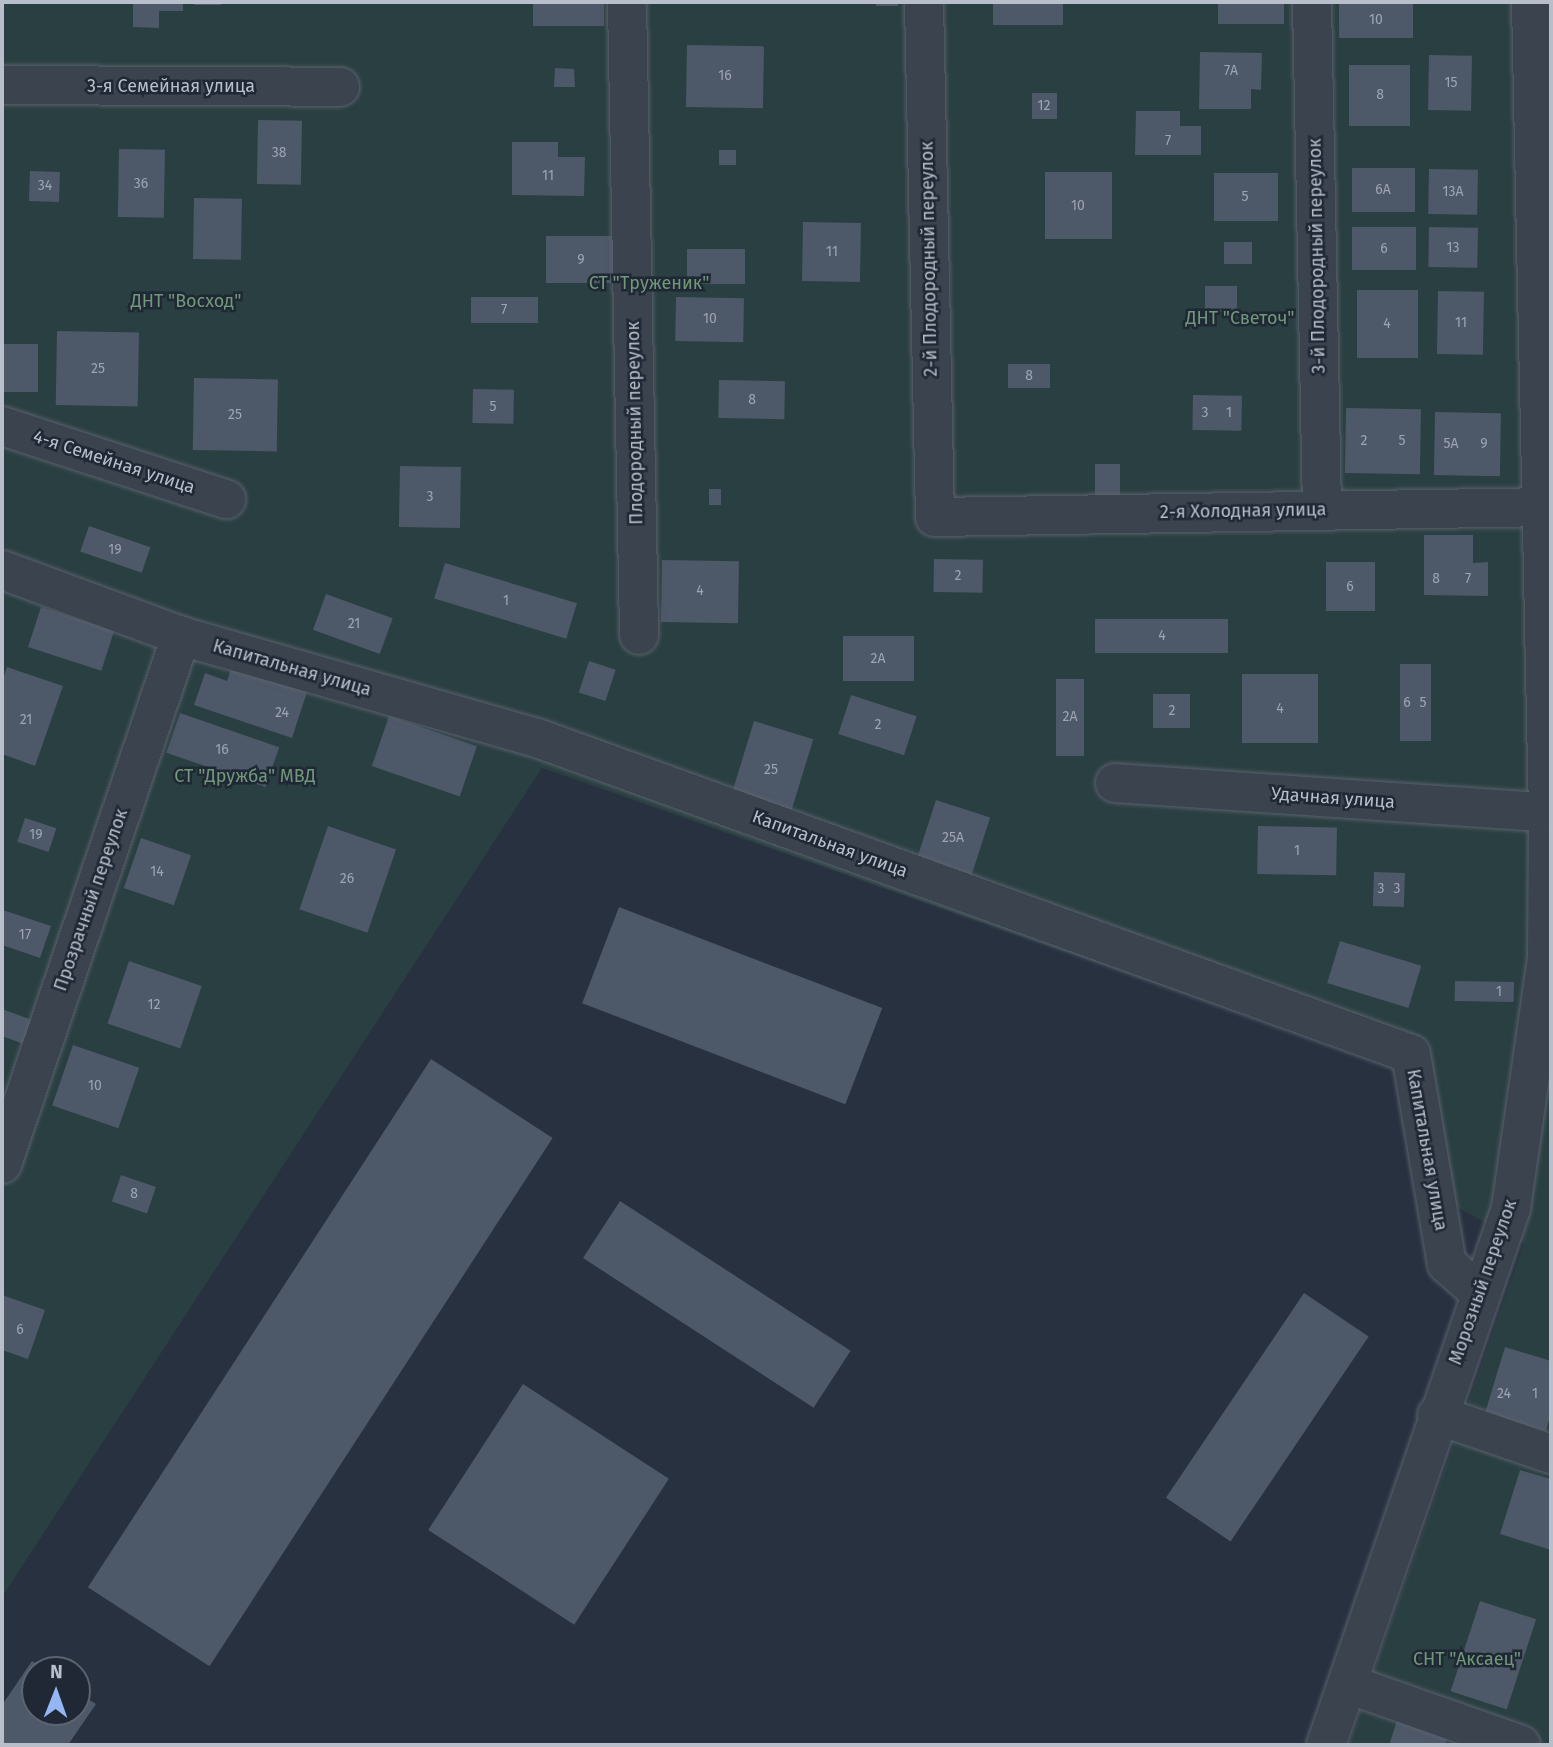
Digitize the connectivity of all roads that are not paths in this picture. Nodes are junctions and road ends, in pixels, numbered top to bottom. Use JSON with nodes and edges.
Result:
{"nodes":[{"id":1,"x":627,"y":2,"type":"edge"},
{"id":2,"x":924,"y":2,"type":"edge"},
{"id":3,"x":1312,"y":2,"type":"edge"},
{"id":4,"x":1531,"y":2,"type":"edge"},
{"id":5,"x":2,"y":85,"type":"edge"},
{"id":6,"x":340,"y":87,"type":"dead end"},
{"id":7,"x":1543,"y":141,"type":"edge"},
{"id":8,"x":2,"y":426,"type":"edge"},
{"id":9,"x":226,"y":499,"type":"dead end"},
{"id":10,"x":1546,"y":507,"type":"edge"},
{"id":11,"x":1322,"y":509,"type":"junction"},
{"id":12,"x":935,"y":517,"type":"joint"},
{"id":13,"x":2,"y":570,"type":"edge"},
{"id":14,"x":639,"y":635,"type":"dead end"},
{"id":15,"x":181,"y":636,"type":"junction"},
{"id":16,"x":1115,"y":783,"type":"dead end"},
{"id":17,"x":1550,"y":813,"type":"edge"},
{"id":18,"x":1539,"y":1121,"type":"edge"},
{"id":19,"x":2,"y":1164,"type":"edge"},
{"id":20,"x":1480,"y":1293,"type":"junction"},
{"id":21,"x":1437,"y":1415,"type":"junction"},
{"id":22,"x":1551,"y":1454,"type":"edge"},
{"id":23,"x":1348,"y":1684,"type":"junction"},
{"id":24,"x":1326,"y":1745,"type":"edge"},
{"id":25,"x":1521,"y":1745,"type":"edge"}],
"edges":[{"from":1,"to":14,"type":"street","name":"Плодородный переулок"},
{"from":2,"to":12,"type":"street","name":"2-й Плодородный переулок"},
{"from":3,"to":11,"type":"street","name":"3-й Плодородный переулок"},
{"from":4,"to":7,"type":"street","name":"Морозный переулок"},
{"from":5,"to":6,"type":"street","name":"3-я Семейная улица"},
{"from":7,"to":10,"type":"street","name":"Морозный переулок"},
{"from":8,"to":9,"type":"street","name":"4-я Семейная улица"},
{"from":10,"to":11,"type":"street","name":"2-я Холодная улица"},
{"from":10,"to":17,"type":"street","name":"Морозный переулок"},
{"from":11,"to":12,"type":"street","name":"2-я Холодная улица"},
{"from":13,"to":15,"type":"street","name":"Капитальная улица"},
{"from":15,"to":19,"type":"street","name":"Прозрачный переулок"},
{"from":15,"to":20,"type":"street","name":"Капитальная улица"},
{"from":16,"to":17,"type":"street","name":"Удачная улица"},
{"from":17,"to":18,"type":"street","name":"Морозный переулок"},
{"from":18,"to":20,"type":"street","name":"Морозный переулок"},
{"from":20,"to":21,"type":"street","name":"Морозный переулок"},
{"from":21,"to":22,"type":"street"},
{"from":21,"to":23,"type":"street","name":"Морозный переулок"},
{"from":23,"to":24,"type":"street","name":"Морозный переулок"},
{"from":23,"to":25,"type":"street"}]}
